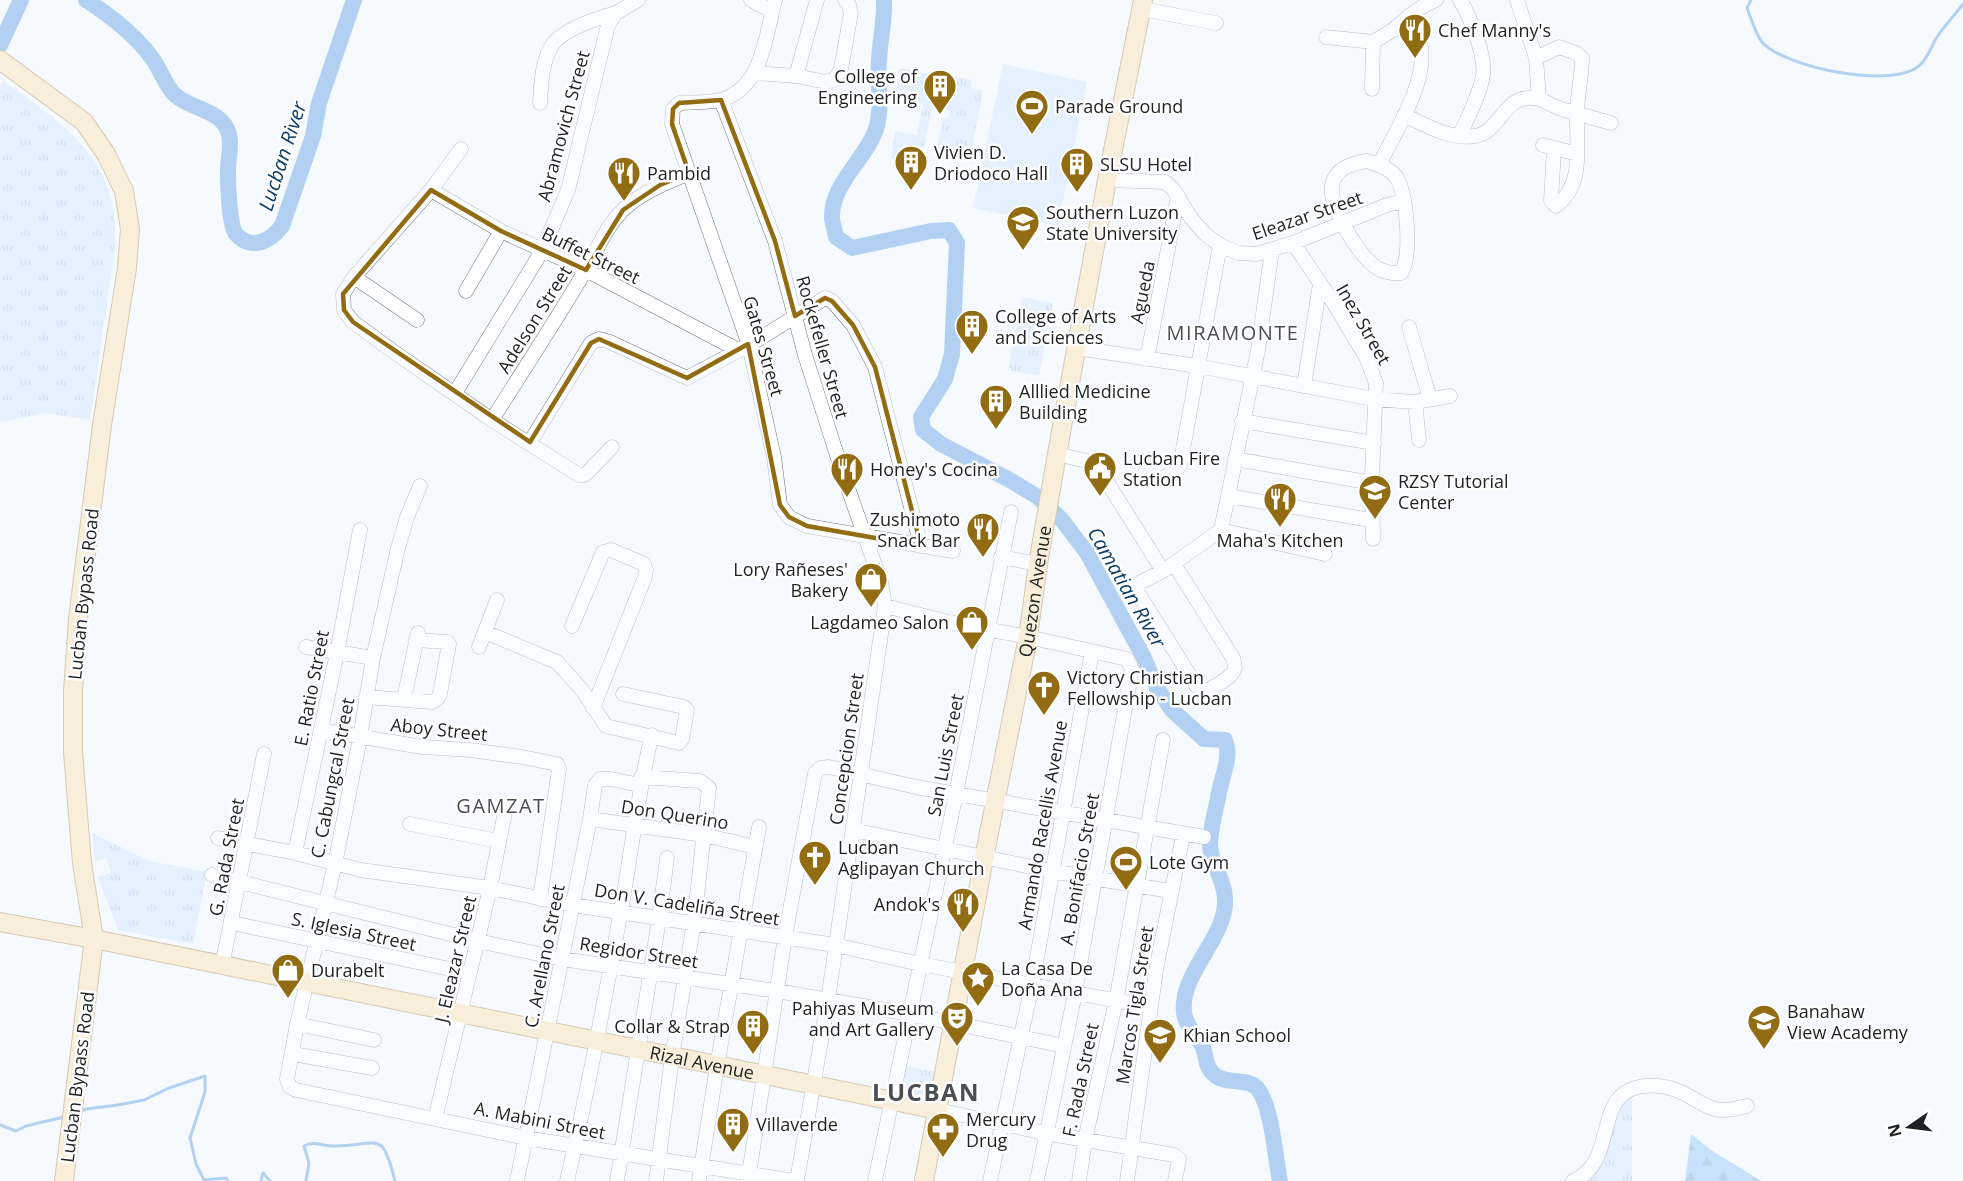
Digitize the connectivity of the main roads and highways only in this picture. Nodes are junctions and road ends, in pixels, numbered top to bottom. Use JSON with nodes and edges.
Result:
{"nodes":[{"id":1,"x":1142,"y":4,"type":"edge"},
{"id":2,"x":0,"y":60,"type":"edge"},
{"id":3,"x":0,"y":922,"type":"edge"},
{"id":4,"x":94,"y":939,"type":"junction"},
{"id":5,"x":938,"y":1110,"type":"junction"},
{"id":6,"x":64,"y":1181,"type":"edge"},
{"id":7,"x":924,"y":1181,"type":"edge"}],
"edges":[{"from":1,"to":5,"type":"main road","name":"Quezon Avenue"},
{"from":2,"to":4,"type":"main road","name":"Lucban Bypass Road"},
{"from":3,"to":4,"type":"main road","name":"Rizal Avenue"},
{"from":4,"to":5,"type":"main road","name":"Rizal Avenue"},
{"from":4,"to":6,"type":"main road","name":"Lucban Bypass Road"},
{"from":5,"to":7,"type":"main road","name":"Quezon Avenue"}]}
